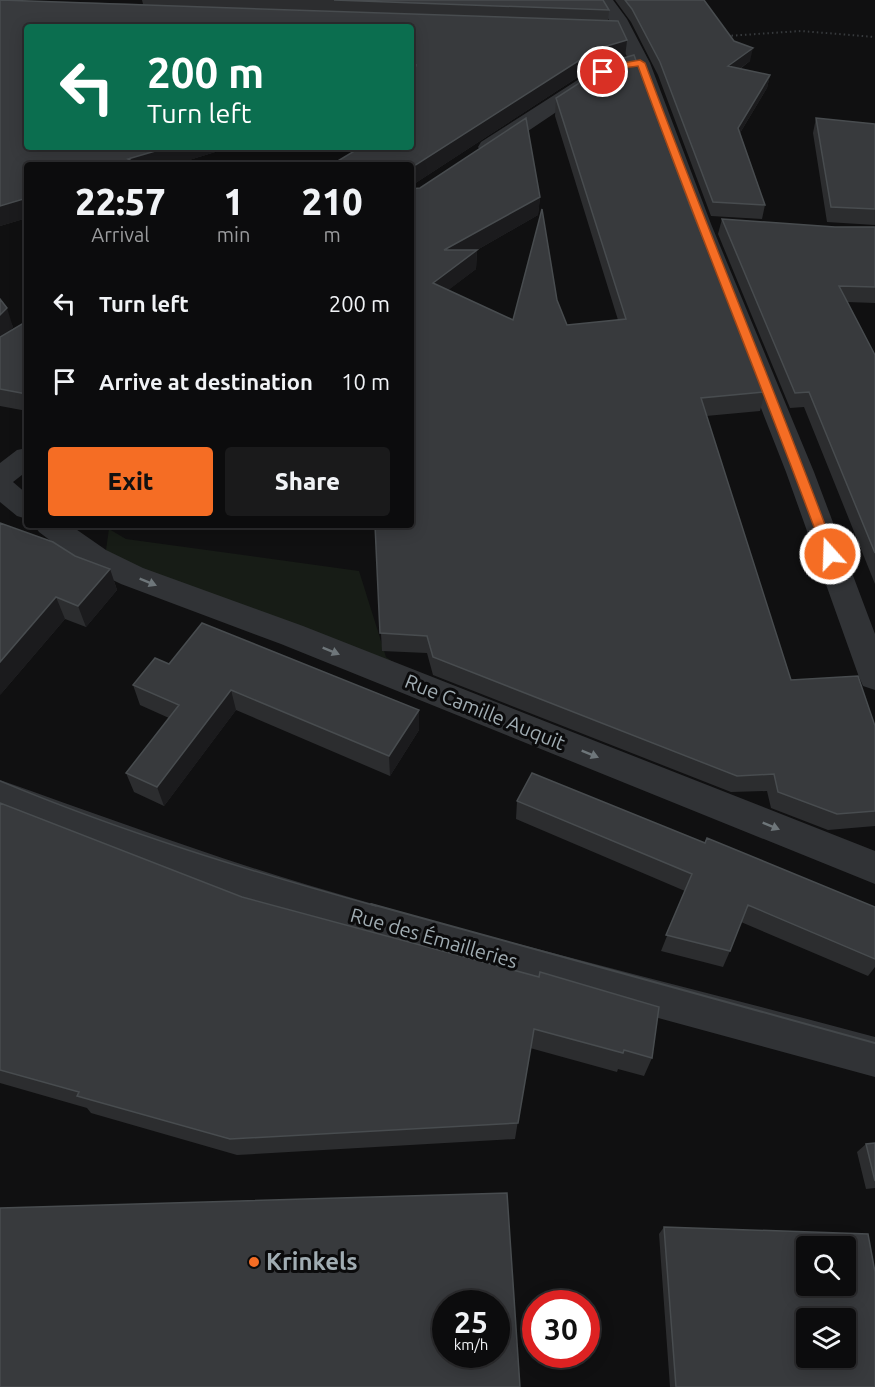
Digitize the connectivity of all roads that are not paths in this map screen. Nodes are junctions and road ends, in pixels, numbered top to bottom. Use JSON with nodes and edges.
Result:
{"nodes":[{"id":1,"x":604,"y":0,"type":"edge"},
{"id":2,"x":625,"y":65,"type":"junction"},
{"id":3,"x":469,"y":161,"type":"edge"},
{"id":4,"x":24,"y":459,"type":"edge"},
{"id":5,"x":0,"y":477,"type":"edge"},
{"id":6,"x":0,"y":487,"type":"edge"},
{"id":7,"x":24,"y":507,"type":"edge"},
{"id":8,"x":53,"y":528,"type":"edge"},
{"id":9,"x":875,"y":677,"type":"edge"},
{"id":10,"x":0,"y":795,"type":"edge"},
{"id":11,"x":875,"y":868,"type":"edge"},
{"id":12,"x":875,"y":1058,"type":"edge"}],
"edges":[{"from":1,"to":2,"type":"street"},
{"from":2,"to":3,"type":"street"},
{"from":2,"to":9,"type":"street"},
{"from":4,"to":5,"type":"street"},
{"from":6,"to":7,"type":"street"},
{"from":8,"to":11,"type":"street","name":"Rue Camille Auquit","one_way":true},
{"from":10,"to":12,"type":"street","name":"Rue des Émailleries"}]}
